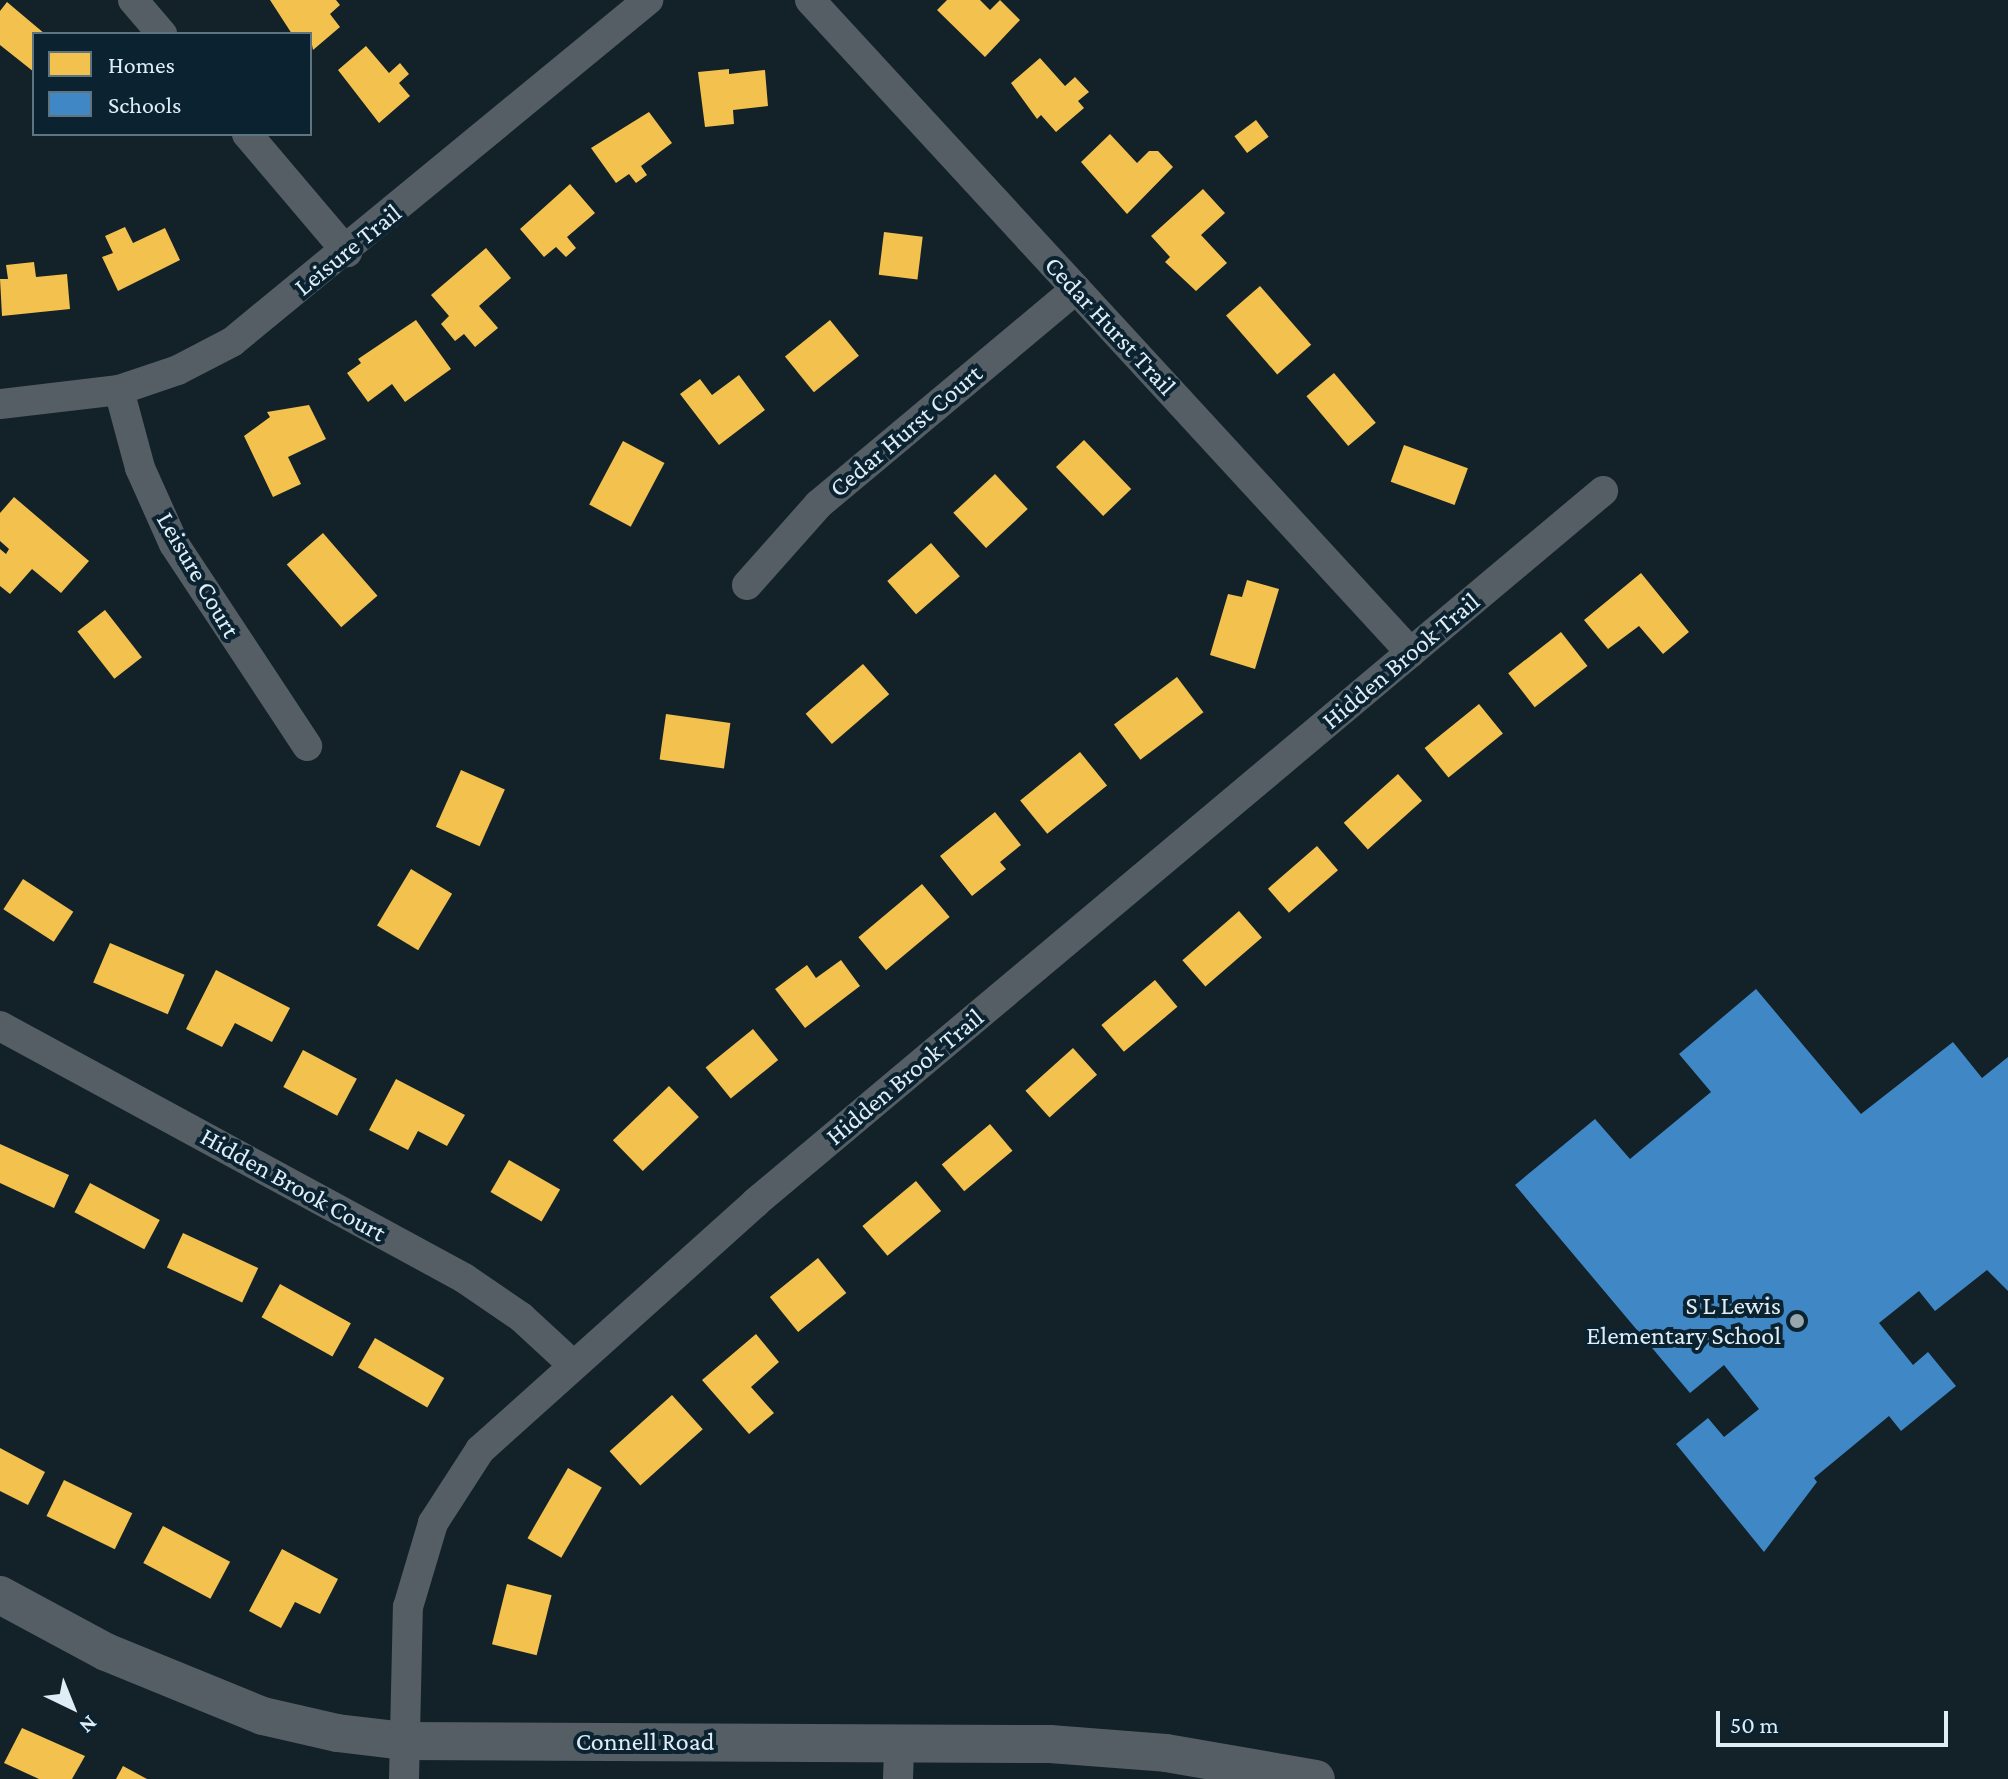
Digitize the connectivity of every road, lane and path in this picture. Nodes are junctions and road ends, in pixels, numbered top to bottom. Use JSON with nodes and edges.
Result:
{"nodes":[{"id":1,"x":133,"y":0,"type":"edge"},
{"id":2,"x":648,"y":0,"type":"edge"},
{"id":3,"x":810,"y":0,"type":"edge"},
{"id":4,"x":160,"y":32,"type":"edge"},
{"id":5,"x":249,"y":136,"type":"edge"},
{"id":6,"x":347,"y":252,"type":"junction"},
{"id":7,"x":1076,"y":289,"type":"junction"},
{"id":8,"x":119,"y":390,"type":"junction"},
{"id":9,"x":0,"y":404,"type":"edge"},
{"id":10,"x":1603,"y":491,"type":"dead end"},
{"id":11,"x":747,"y":585,"type":"dead end"},
{"id":12,"x":1411,"y":653,"type":"junction"},
{"id":13,"x":307,"y":746,"type":"dead end"},
{"id":14,"x":0,"y":1026,"type":"edge"},
{"id":15,"x":572,"y":1364,"type":"junction"},
{"id":16,"x":0,"y":1595,"type":"edge"},
{"id":17,"x":404,"y":1741,"type":"junction"},
{"id":18,"x":898,"y":1761,"type":"edge"},
{"id":19,"x":404,"y":1779,"type":"edge"},
{"id":20,"x":1316,"y":1779,"type":"edge"}],
"edges":[{"from":1,"to":4,"type":"street"},
{"from":2,"to":6,"type":"street","name":"Leisure Trail"},
{"from":3,"to":7,"type":"street","name":"Cedar Hurst Trail"},
{"from":5,"to":6,"type":"street"},
{"from":6,"to":8,"type":"street","name":"Leisure Trail"},
{"from":7,"to":11,"type":"street","name":"Cedar Hurst Court"},
{"from":7,"to":12,"type":"street","name":"Cedar Hurst Trail"},
{"from":8,"to":9,"type":"street","name":"Leisure Trail"},
{"from":8,"to":13,"type":"street","name":"Leisure Court"},
{"from":10,"to":12,"type":"street","name":"Hidden Brook Trail"},
{"from":12,"to":15,"type":"street","name":"Hidden Brook Trail"},
{"from":14,"to":15,"type":"street","name":"Hidden Brook Court"},
{"from":15,"to":17,"type":"street","name":"Hidden Brook Trail"},
{"from":16,"to":17,"type":"street","name":"Connell Road"},
{"from":17,"to":18,"type":"street","name":"Connell Road"},
{"from":17,"to":19,"type":"street","name":"Hidden Brook Trail"},
{"from":18,"to":20,"type":"street","name":"Connell Road"}]}
